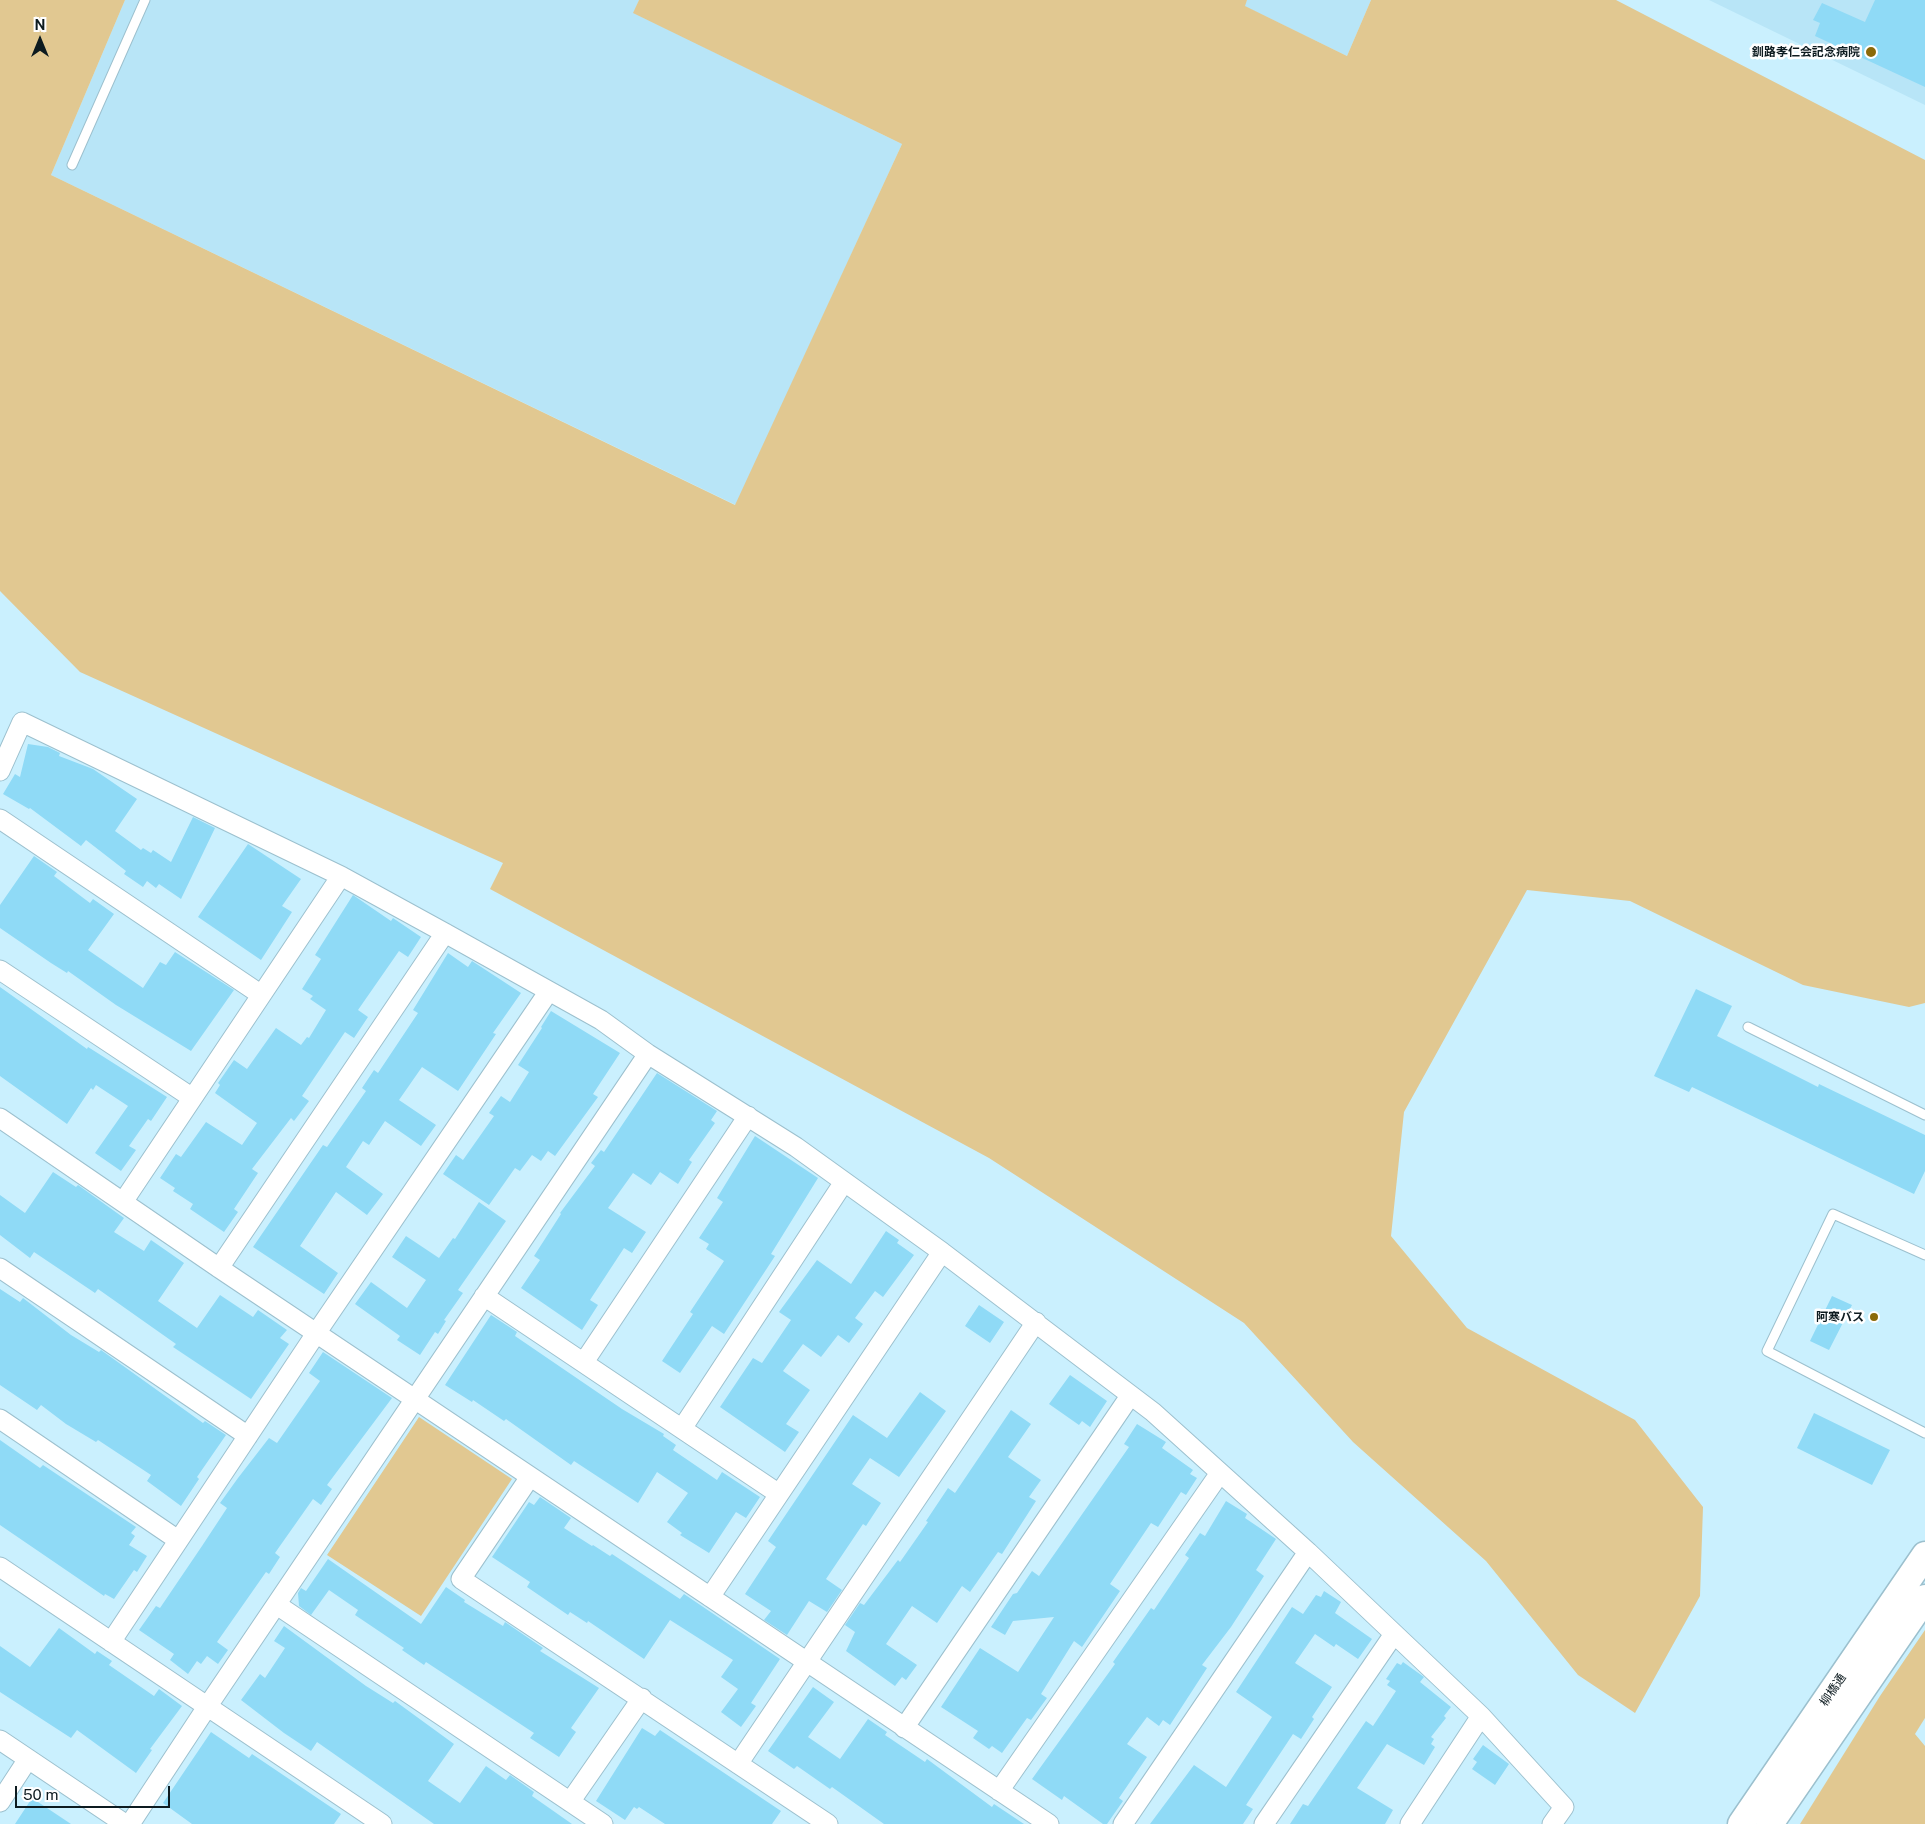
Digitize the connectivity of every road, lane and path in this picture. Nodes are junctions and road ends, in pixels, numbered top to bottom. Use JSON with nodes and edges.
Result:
{"nodes":[{"id":1,"x":145,"y":0,"type":"edge"},
{"id":2,"x":72,"y":165,"type":"dead end"},
{"id":3,"x":0,"y":770,"type":"edge"},
{"id":4,"x":0,"y":819,"type":"edge"},
{"id":5,"x":341,"y":876,"type":"junction"},
{"id":6,"x":445,"y":934,"type":"junction"},
{"id":7,"x":0,"y":970,"type":"edge"},
{"id":8,"x":549,"y":991,"type":"junction"},
{"id":9,"x":260,"y":994,"type":"junction"},
{"id":10,"x":1748,"y":1027,"type":"dead end"},
{"id":11,"x":648,"y":1054,"type":"junction"},
{"id":12,"x":191,"y":1097,"type":"junction"},
{"id":13,"x":1925,"y":1115,"type":"edge"},
{"id":14,"x":748,"y":1116,"type":"junction"},
{"id":15,"x":0,"y":1118,"type":"edge"},
{"id":16,"x":844,"y":1182,"type":"junction"},
{"id":17,"x":123,"y":1202,"type":"junction"},
{"id":18,"x":942,"y":1252,"type":"junction"},
{"id":19,"x":1925,"y":1256,"type":"edge"},
{"id":20,"x":0,"y":1268,"type":"edge"},
{"id":21,"x":219,"y":1268,"type":"junction"},
{"id":22,"x":484,"y":1296,"type":"junction"},
{"id":23,"x":1036,"y":1322,"type":"junction"},
{"id":24,"x":317,"y":1332,"type":"junction"},
{"id":25,"x":584,"y":1362,"type":"junction"},
{"id":26,"x":1130,"y":1396,"type":"junction"},
{"id":27,"x":415,"y":1398,"type":"junction"},
{"id":28,"x":0,"y":1419,"type":"edge"},
{"id":29,"x":683,"y":1427,"type":"junction"},
{"id":30,"x":1925,"y":1433,"type":"edge"},
{"id":31,"x":248,"y":1436,"type":"junction"},
{"id":32,"x":1220,"y":1473,"type":"junction"},
{"id":33,"x":530,"y":1477,"type":"junction"},
{"id":34,"x":779,"y":1494,"type":"junction"},
{"id":35,"x":178,"y":1540,"type":"junction"},
{"id":36,"x":1308,"y":1552,"type":"junction"},
{"id":37,"x":1925,"y":1555,"type":"edge"},
{"id":38,"x":0,"y":1567,"type":"edge"},
{"id":39,"x":710,"y":1597,"type":"junction"},
{"id":40,"x":1925,"y":1598,"type":"edge"},
{"id":41,"x":277,"y":1605,"type":"junction"},
{"id":42,"x":1394,"y":1634,"type":"junction"},
{"id":43,"x":111,"y":1642,"type":"junction"},
{"id":44,"x":807,"y":1662,"type":"junction"},
{"id":45,"x":642,"y":1698,"type":"junction"},
{"id":46,"x":207,"y":1707,"type":"junction"},
{"id":47,"x":1481,"y":1716,"type":"junction"},
{"id":48,"x":904,"y":1728,"type":"junction"},
{"id":49,"x":0,"y":1740,"type":"edge"},
{"id":50,"x":28,"y":1759,"type":"junction"},
{"id":51,"x":738,"y":1764,"type":"junction"},
{"id":52,"x":999,"y":1791,"type":"junction"},
{"id":53,"x":0,"y":1802,"type":"edge"},
{"id":54,"x":570,"y":1802,"type":"junction"},
{"id":55,"x":125,"y":1824,"type":"edge"},
{"id":56,"x":130,"y":1824,"type":"edge"},
{"id":57,"x":382,"y":1824,"type":"edge"},
{"id":58,"x":603,"y":1824,"type":"edge"},
{"id":59,"x":828,"y":1824,"type":"edge"},
{"id":60,"x":1049,"y":1824,"type":"edge"},
{"id":61,"x":1123,"y":1824,"type":"edge"},
{"id":62,"x":1264,"y":1824,"type":"edge"},
{"id":63,"x":1410,"y":1824,"type":"edge"},
{"id":64,"x":1552,"y":1824,"type":"edge"},
{"id":65,"x":1741,"y":1824,"type":"edge"},
{"id":66,"x":1770,"y":1824,"type":"edge"}],
"edges":[{"from":1,"to":2,"type":"lane"},
{"from":3,"to":5,"type":"street"},
{"from":4,"to":9,"type":"street"},
{"from":5,"to":6,"type":"street"},
{"from":5,"to":9,"type":"street"},
{"from":6,"to":8,"type":"street"},
{"from":6,"to":21,"type":"street"},
{"from":7,"to":12,"type":"street"},
{"from":8,"to":11,"type":"street"},
{"from":8,"to":24,"type":"street"},
{"from":9,"to":12,"type":"street"},
{"from":10,"to":13,"type":"lane"},
{"from":11,"to":14,"type":"street"},
{"from":11,"to":22,"type":"street"},
{"from":12,"to":17,"type":"street"},
{"from":14,"to":16,"type":"street"},
{"from":14,"to":25,"type":"street"},
{"from":15,"to":17,"type":"street"},
{"from":16,"to":18,"type":"street"},
{"from":16,"to":29,"type":"street"},
{"from":17,"to":21,"type":"street"},
{"from":18,"to":23,"type":"street"},
{"from":18,"to":34,"type":"street"},
{"from":19,"to":30,"type":"lane"},
{"from":20,"to":31,"type":"street"},
{"from":21,"to":24,"type":"street"},
{"from":22,"to":25,"type":"street"},
{"from":22,"to":27,"type":"street"},
{"from":23,"to":26,"type":"street"},
{"from":23,"to":44,"type":"street"},
{"from":24,"to":27,"type":"street"},
{"from":24,"to":31,"type":"street"},
{"from":25,"to":29,"type":"street"},
{"from":26,"to":32,"type":"street"},
{"from":26,"to":48,"type":"street"},
{"from":27,"to":33,"type":"street"},
{"from":27,"to":41,"type":"street"},
{"from":28,"to":35,"type":"street"},
{"from":29,"to":34,"type":"street"},
{"from":31,"to":35,"type":"street"},
{"from":32,"to":36,"type":"street"},
{"from":32,"to":52,"type":"street"},
{"from":33,"to":39,"type":"street"},
{"from":33,"to":45,"type":"street"},
{"from":34,"to":39,"type":"street"},
{"from":35,"to":43,"type":"street"},
{"from":36,"to":42,"type":"street"},
{"from":36,"to":61,"type":"street"},
{"from":37,"to":65,"type":"street","name":"柳橋通"},
{"from":38,"to":43,"type":"street"},
{"from":39,"to":44,"type":"street"},
{"from":40,"to":66,"type":"street","name":"柳橋通"},
{"from":41,"to":46,"type":"street"},
{"from":41,"to":54,"type":"street"},
{"from":42,"to":47,"type":"street"},
{"from":42,"to":62,"type":"street"},
{"from":43,"to":46,"type":"street"},
{"from":44,"to":48,"type":"street"},
{"from":44,"to":51,"type":"street"},
{"from":45,"to":51,"type":"street"},
{"from":45,"to":54,"type":"street"},
{"from":46,"to":56,"type":"street"},
{"from":46,"to":57,"type":"street"},
{"from":47,"to":63,"type":"street"},
{"from":47,"to":64,"type":"street"},
{"from":48,"to":52,"type":"street"},
{"from":49,"to":50,"type":"street"},
{"from":50,"to":53,"type":"street"},
{"from":50,"to":55,"type":"street"},
{"from":51,"to":59,"type":"street"},
{"from":52,"to":60,"type":"street"},
{"from":54,"to":58,"type":"street"}]}
